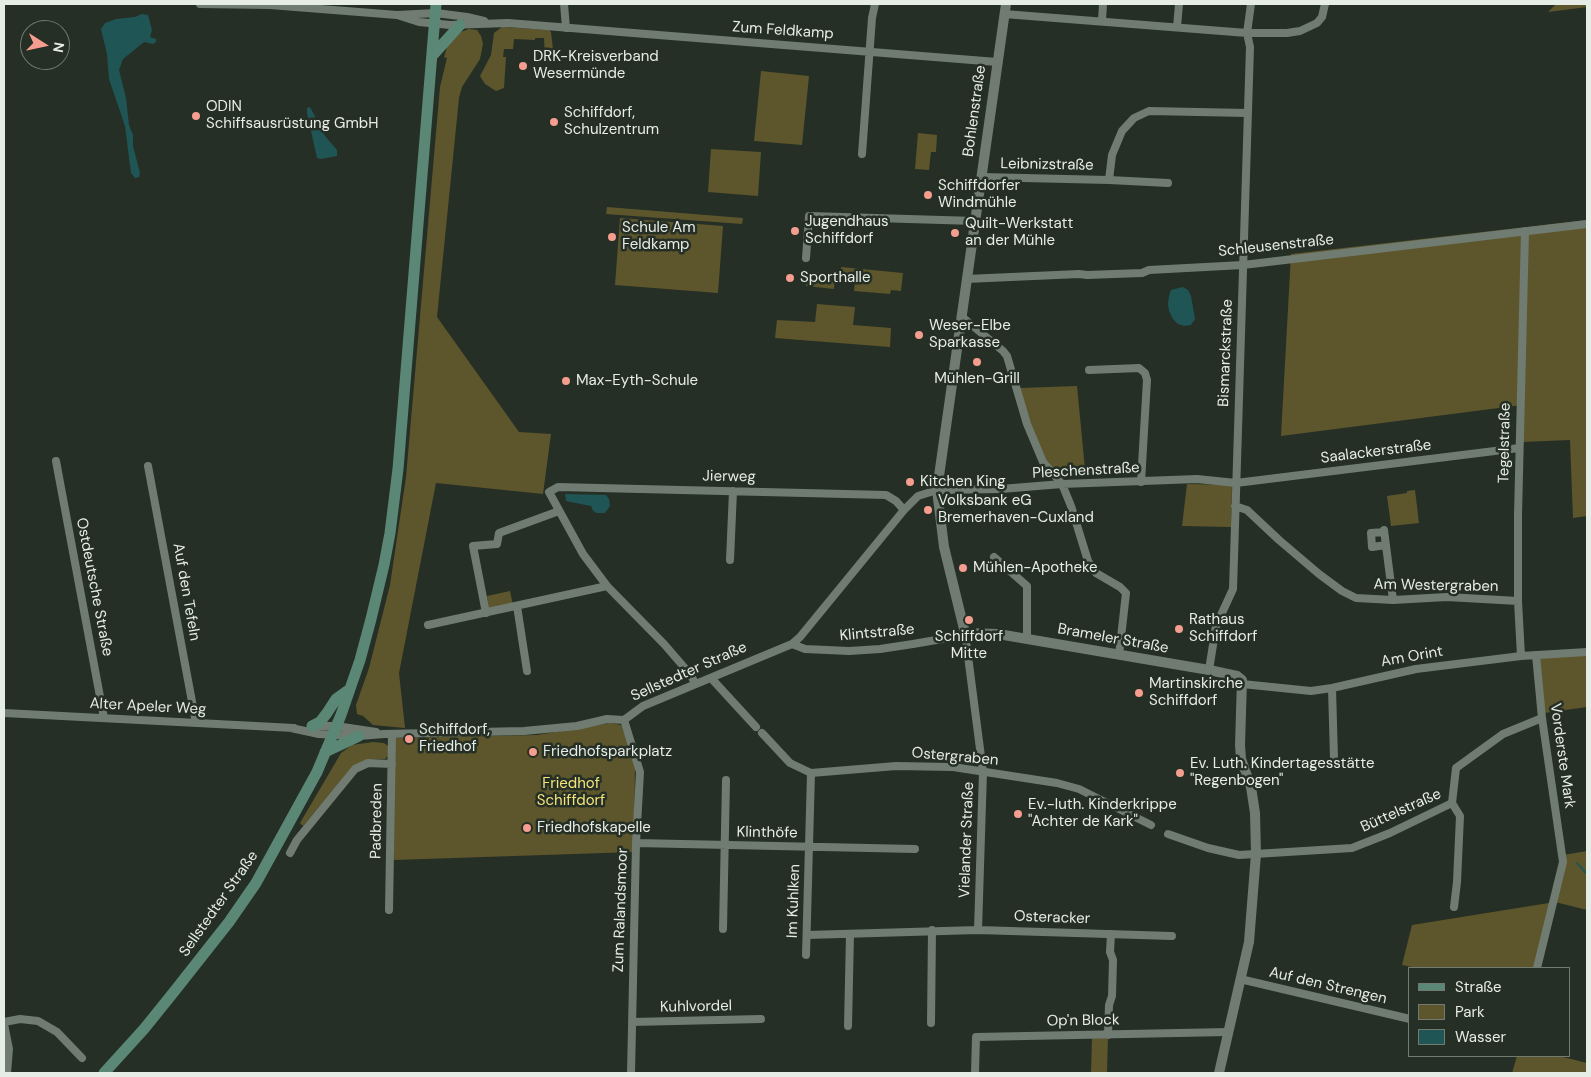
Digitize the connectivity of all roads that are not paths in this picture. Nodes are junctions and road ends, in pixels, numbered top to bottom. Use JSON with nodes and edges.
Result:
{"nodes":[{"id":1,"x":200,"y":4,"type":"edge"},
{"id":2,"x":238,"y":4,"type":"edge"},
{"id":3,"x":564,"y":4,"type":"edge"},
{"id":4,"x":875,"y":4,"type":"edge"},
{"id":5,"x":1103,"y":4,"type":"edge"},
{"id":6,"x":1179,"y":4,"type":"edge"},
{"id":7,"x":1251,"y":4,"type":"edge"},
{"id":8,"x":1325,"y":4,"type":"edge"},
{"id":9,"x":1005,"y":9,"type":"edge"},
{"id":10,"x":436,"y":13,"type":"edge"},
{"id":11,"x":1102,"y":21,"type":"junction"},
{"id":12,"x":489,"y":23,"type":"junction"},
{"id":13,"x":460,"y":25,"type":"junction"},
{"id":14,"x":1177,"y":26,"type":"junction"},
{"id":15,"x":566,"y":28,"type":"junction"},
{"id":16,"x":1248,"y":33,"type":"junction"},
{"id":17,"x":870,"y":52,"type":"junction"},
{"id":18,"x":432,"y":56,"type":"junction"},
{"id":19,"x":998,"y":62,"type":"junction"},
{"id":20,"x":1247,"y":113,"type":"junction"},
{"id":21,"x":862,"y":154,"type":"dead end"},
{"id":22,"x":981,"y":178,"type":"junction"},
{"id":23,"x":1109,"y":180,"type":"junction"},
{"id":24,"x":1168,"y":183,"type":"dead end"},
{"id":25,"x":975,"y":221,"type":"junction"},
{"id":26,"x":1587,"y":224,"type":"edge"},
{"id":27,"x":1526,"y":231,"type":"junction"},
{"id":28,"x":806,"y":258,"type":"dead end"},
{"id":29,"x":1243,"y":264,"type":"junction"},
{"id":30,"x":966,"y":279,"type":"junction"},
{"id":31,"x":961,"y":316,"type":"junction"},
{"id":32,"x":1089,"y":370,"type":"dead end"},
{"id":33,"x":1519,"y":448,"type":"junction"},
{"id":34,"x":56,"y":461,"type":"dead end"},
{"id":35,"x":148,"y":466,"type":"dead end"},
{"id":36,"x":1142,"y":482,"type":"junction"},
{"id":37,"x":1236,"y":483,"type":"junction"},
{"id":38,"x":1062,"y":484,"type":"junction"},
{"id":39,"x":937,"y":490,"type":"junction"},
{"id":40,"x":733,"y":491,"type":"junction"},
{"id":41,"x":1235,"y":506,"type":"junction"},
{"id":42,"x":904,"y":510,"type":"junction"},
{"id":43,"x":559,"y":512,"type":"junction"},
{"id":44,"x":1386,"y":545,"type":"junction"},
{"id":45,"x":994,"y":557,"type":"dead end"},
{"id":46,"x":730,"y":560,"type":"dead end"},
{"id":47,"x":608,"y":586,"type":"junction"},
{"id":48,"x":1393,"y":600,"type":"junction"},
{"id":49,"x":1518,"y":602,"type":"junction"},
{"id":50,"x":517,"y":606,"type":"junction"},
{"id":51,"x":486,"y":613,"type":"junction"},
{"id":52,"x":428,"y":625,"type":"dead end"},
{"id":53,"x":965,"y":633,"type":"junction"},
{"id":54,"x":1027,"y":639,"type":"junction"},
{"id":55,"x":792,"y":644,"type":"junction"},
{"id":56,"x":1587,"y":652,"type":"edge"},
{"id":57,"x":1119,"y":655,"type":"junction"},
{"id":58,"x":1536,"y":655,"type":"junction"},
{"id":59,"x":1521,"y":656,"type":"junction"},
{"id":60,"x":1209,"y":670,"type":"junction"},
{"id":61,"x":527,"y":671,"type":"dead end"},
{"id":62,"x":711,"y":678,"type":"junction"},
{"id":63,"x":695,"y":684,"type":"junction"},
{"id":64,"x":1242,"y":684,"type":"junction"},
{"id":65,"x":1332,"y":688,"type":"junction"},
{"id":66,"x":350,"y":689,"type":"junction"},
{"id":67,"x":4,"y":713,"type":"edge"},
{"id":68,"x":104,"y":718,"type":"junction"},
{"id":69,"x":1542,"y":718,"type":"junction"},
{"id":70,"x":624,"y":720,"type":"junction"},
{"id":71,"x":196,"y":723,"type":"junction"},
{"id":72,"x":312,"y":726,"type":"junction"},
{"id":73,"x":756,"y":727,"type":"dead end"},
{"id":74,"x":291,"y":728,"type":"junction"},
{"id":75,"x":334,"y":731,"type":"junction"},
{"id":76,"x":762,"y":733,"type":"dead end"},
{"id":77,"x":388,"y":734,"type":"junction"},
{"id":78,"x":359,"y":736,"type":"junction"},
{"id":79,"x":326,"y":752,"type":"junction"},
{"id":80,"x":1334,"y":758,"type":"dead end"},
{"id":81,"x":392,"y":764,"type":"junction"},
{"id":82,"x":983,"y":772,"type":"junction"},
{"id":83,"x":811,"y":773,"type":"junction"},
{"id":84,"x":726,"y":780,"type":"dead end"},
{"id":85,"x":1452,"y":804,"type":"junction"},
{"id":86,"x":1151,"y":825,"type":"dead end"},
{"id":87,"x":1168,"y":834,"type":"dead end"},
{"id":88,"x":636,"y":843,"type":"junction"},
{"id":89,"x":725,"y":846,"type":"junction"},
{"id":90,"x":809,"y":848,"type":"junction"},
{"id":91,"x":915,"y":850,"type":"dead end"},
{"id":92,"x":290,"y":853,"type":"dead end"},
{"id":93,"x":1256,"y":854,"type":"junction"},
{"id":94,"x":1454,"y":907,"type":"dead end"},
{"id":95,"x":389,"y":910,"type":"dead end"},
{"id":96,"x":723,"y":929,"type":"dead end"},
{"id":97,"x":932,"y":930,"type":"junction"},
{"id":98,"x":978,"y":930,"type":"junction"},
{"id":99,"x":850,"y":934,"type":"junction"},
{"id":100,"x":1111,"y":934,"type":"junction"},
{"id":101,"x":807,"y":935,"type":"junction"},
{"id":102,"x":1172,"y":936,"type":"dead end"},
{"id":103,"x":806,"y":955,"type":"dead end"},
{"id":104,"x":1537,"y":967,"type":"edge"},
{"id":105,"x":1240,"y":980,"type":"junction"},
{"id":106,"x":761,"y":1019,"type":"dead end"},
{"id":107,"x":1408,"y":1019,"type":"edge"},
{"id":108,"x":632,"y":1022,"type":"junction"},
{"id":109,"x":4,"y":1023,"type":"edge"},
{"id":110,"x":931,"y":1023,"type":"dead end"},
{"id":111,"x":848,"y":1026,"type":"dead end"},
{"id":112,"x":1228,"y":1032,"type":"junction"},
{"id":113,"x":1108,"y":1035,"type":"junction"},
{"id":114,"x":82,"y":1058,"type":"dead end"},
{"id":115,"x":7,"y":1073,"type":"edge"},
{"id":116,"x":104,"y":1073,"type":"edge"},
{"id":117,"x":630,"y":1073,"type":"edge"},
{"id":118,"x":974,"y":1073,"type":"edge"},
{"id":119,"x":1219,"y":1073,"type":"edge"}],
"edges":[{"from":1,"to":2,"type":"street"},
{"from":2,"to":10,"type":"street"},
{"from":3,"to":15,"type":"street"},
{"from":4,"to":17,"type":"street"},
{"from":5,"to":11,"type":"street"},
{"from":6,"to":14,"type":"street"},
{"from":7,"to":16,"type":"street","name":"Bismarckstraße"},
{"from":8,"to":16,"type":"street"},
{"from":9,"to":11,"type":"street"},
{"from":9,"to":19,"type":"street","name":"Bohlenstraße"},
{"from":10,"to":12,"type":"street","name":"Zum Feldkamp"},
{"from":10,"to":13,"type":"street","name":"Zum Feldkamp"},
{"from":10,"to":18,"type":"main road"},
{"from":11,"to":14,"type":"street"},
{"from":12,"to":13,"type":"street","name":"Zum Feldkamp"},
{"from":12,"to":15,"type":"street","name":"Zum Feldkamp"},
{"from":13,"to":18,"type":"main road"},
{"from":14,"to":16,"type":"street"},
{"from":15,"to":17,"type":"street","name":"Zum Feldkamp"},
{"from":16,"to":20,"type":"street","name":"Bismarckstraße"},
{"from":17,"to":19,"type":"street","name":"Zum Feldkamp"},
{"from":17,"to":21,"type":"street"},
{"from":18,"to":66,"type":"main road"},
{"from":19,"to":22,"type":"street","name":"Bohlenstraße"},
{"from":20,"to":23,"type":"street","name":"Leibnizstraße"},
{"from":20,"to":29,"type":"street","name":"Bismarckstraße"},
{"from":22,"to":23,"type":"street","name":"Leibnizstraße"},
{"from":22,"to":25,"type":"street","name":"Bohlenstraße"},
{"from":23,"to":24,"type":"street"},
{"from":25,"to":28,"type":"street"},
{"from":25,"to":30,"type":"street","name":"Bohlenstraße"},
{"from":26,"to":27,"type":"street","name":"Schleusenstraße"},
{"from":27,"to":29,"type":"street","name":"Schleusenstraße"},
{"from":27,"to":33,"type":"street","name":"Tegelstraße"},
{"from":29,"to":30,"type":"street","name":"Schleusenstraße"},
{"from":29,"to":37,"type":"street","name":"Bismarckstraße"},
{"from":30,"to":31,"type":"street","name":"Bohlenstraße"},
{"from":31,"to":38,"type":"street"},
{"from":31,"to":39,"type":"street","name":"Bohlenstraße"},
{"from":32,"to":36,"type":"street"},
{"from":33,"to":37,"type":"street","name":"Saalackerstraße"},
{"from":33,"to":49,"type":"street","name":"Tegelstraße"},
{"from":34,"to":68,"type":"street","name":"Ostdeutsche Straße"},
{"from":35,"to":71,"type":"street","name":"Auf den Tefeln"},
{"from":36,"to":37,"type":"street","name":"Pleschenstraße"},
{"from":36,"to":38,"type":"street","name":"Pleschenstraße"},
{"from":37,"to":41,"type":"street","name":"Bismarckstraße"},
{"from":38,"to":39,"type":"street","name":"Pleschenstraße"},
{"from":38,"to":57,"type":"street"},
{"from":39,"to":42,"type":"street","name":"Sellstedter Straße"},
{"from":39,"to":53,"type":"street"},
{"from":40,"to":42,"type":"street","name":"Jierweg"},
{"from":40,"to":43,"type":"street","name":"Jierweg"},
{"from":40,"to":46,"type":"street"},
{"from":41,"to":48,"type":"street","name":"Am Westergraben"},
{"from":41,"to":60,"type":"street","name":"Bismarckstraße"},
{"from":42,"to":55,"type":"street","name":"Sellstedter Straße"},
{"from":43,"to":47,"type":"street"},
{"from":43,"to":51,"type":"street"},
{"from":44,"to":44,"type":"street"},
{"from":44,"to":48,"type":"street"},
{"from":45,"to":54,"type":"street"},
{"from":47,"to":50,"type":"street"},
{"from":47,"to":63,"type":"street"},
{"from":48,"to":49,"type":"street","name":"Am Westergraben"},
{"from":49,"to":59,"type":"street","name":"Tegelstraße"},
{"from":50,"to":51,"type":"street"},
{"from":50,"to":61,"type":"street"},
{"from":51,"to":52,"type":"street"},
{"from":53,"to":54,"type":"street","name":"Brameler Straße"},
{"from":53,"to":55,"type":"street","name":"Klintstraße"},
{"from":53,"to":82,"type":"street","name":"Vielander Straße"},
{"from":54,"to":57,"type":"street","name":"Brameler Straße"},
{"from":55,"to":62,"type":"street","name":"Sellstedter Straße"},
{"from":56,"to":58,"type":"street","name":"Am Orint"},
{"from":57,"to":60,"type":"street","name":"Brameler Straße"},
{"from":58,"to":59,"type":"street","name":"Am Orint"},
{"from":58,"to":69,"type":"street","name":"Vorderste Mark"},
{"from":59,"to":65,"type":"street","name":"Am Orint"},
{"from":60,"to":64,"type":"street","name":"Brameler Straße"},
{"from":62,"to":63,"type":"street","name":"Sellstedter Straße"},
{"from":62,"to":73,"type":"street"},
{"from":63,"to":70,"type":"street","name":"Sellstedter Straße"},
{"from":64,"to":65,"type":"street","name":"Am Orint"},
{"from":64,"to":93,"type":"street"},
{"from":65,"to":80,"type":"street"},
{"from":66,"to":72,"type":"main road"},
{"from":66,"to":75,"type":"main road"},
{"from":67,"to":68,"type":"street","name":"Alter Apeler Weg"},
{"from":68,"to":71,"type":"street","name":"Alter Apeler Weg"},
{"from":69,"to":85,"type":"street","name":"Büttelstraße"},
{"from":69,"to":104,"type":"street","name":"Vorderste Mark"},
{"from":70,"to":77,"type":"street","name":"Sellstedter Straße"},
{"from":70,"to":88,"type":"street","name":"Zum Ralandsmoor"},
{"from":71,"to":74,"type":"street","name":"Alter Apeler Weg"},
{"from":72,"to":74,"type":"street","name":"Alter Apeler Weg"},
{"from":72,"to":75,"type":"street","name":"Alter Apeler Weg"},
{"from":74,"to":75,"type":"street","name":"Alter Apeler Weg"},
{"from":75,"to":77,"type":"street","name":"Sellstedter Straße"},
{"from":75,"to":78,"type":"street","name":"Sellstedter Straße"},
{"from":75,"to":79,"type":"main road","name":"Sellstedter Straße"},
{"from":76,"to":83,"type":"street"},
{"from":77,"to":78,"type":"street","name":"Sellstedter Straße"},
{"from":77,"to":81,"type":"street","name":"Padbreden"},
{"from":78,"to":79,"type":"main road"},
{"from":79,"to":116,"type":"main road","name":"Sellstedter Straße"},
{"from":81,"to":92,"type":"street"},
{"from":81,"to":95,"type":"street","name":"Padbreden"},
{"from":82,"to":83,"type":"street","name":"Ostergraben"},
{"from":82,"to":86,"type":"street","name":"Ostergraben"},
{"from":82,"to":98,"type":"street","name":"Vielander Straße"},
{"from":83,"to":90,"type":"street","name":"Im Kuhlken"},
{"from":84,"to":89,"type":"street","name":"Klinthöfe"},
{"from":85,"to":93,"type":"street","name":"Büttelstraße"},
{"from":85,"to":94,"type":"street"},
{"from":87,"to":93,"type":"street"},
{"from":88,"to":89,"type":"street","name":"Klinthöfe"},
{"from":88,"to":108,"type":"street","name":"Zum Ralandsmoor"},
{"from":89,"to":90,"type":"street","name":"Klinthöfe"},
{"from":89,"to":96,"type":"street","name":"Klinthöfe"},
{"from":90,"to":91,"type":"street","name":"Im Kuhlken"},
{"from":90,"to":101,"type":"street","name":"Im Kuhlken"},
{"from":93,"to":105,"type":"street"},
{"from":97,"to":98,"type":"street","name":"Osteracker"},
{"from":97,"to":99,"type":"street","name":"Osteracker"},
{"from":97,"to":110,"type":"street"},
{"from":98,"to":100,"type":"street","name":"Osteracker"},
{"from":99,"to":101,"type":"street","name":"Osteracker"},
{"from":99,"to":111,"type":"street"},
{"from":100,"to":102,"type":"street","name":"Osteracker"},
{"from":100,"to":113,"type":"street"},
{"from":101,"to":103,"type":"street","name":"Im Kuhlken"},
{"from":105,"to":107,"type":"street","name":"Auf den Strengen"},
{"from":105,"to":112,"type":"street"},
{"from":106,"to":108,"type":"street","name":"Kuhlvordel"},
{"from":108,"to":117,"type":"street","name":"Zum Ralandsmoor"},
{"from":109,"to":114,"type":"street"},
{"from":109,"to":115,"type":"street"},
{"from":112,"to":113,"type":"street","name":"Op'n Block"},
{"from":112,"to":119,"type":"street"},
{"from":113,"to":118,"type":"street","name":"Op'n Block"}]}
